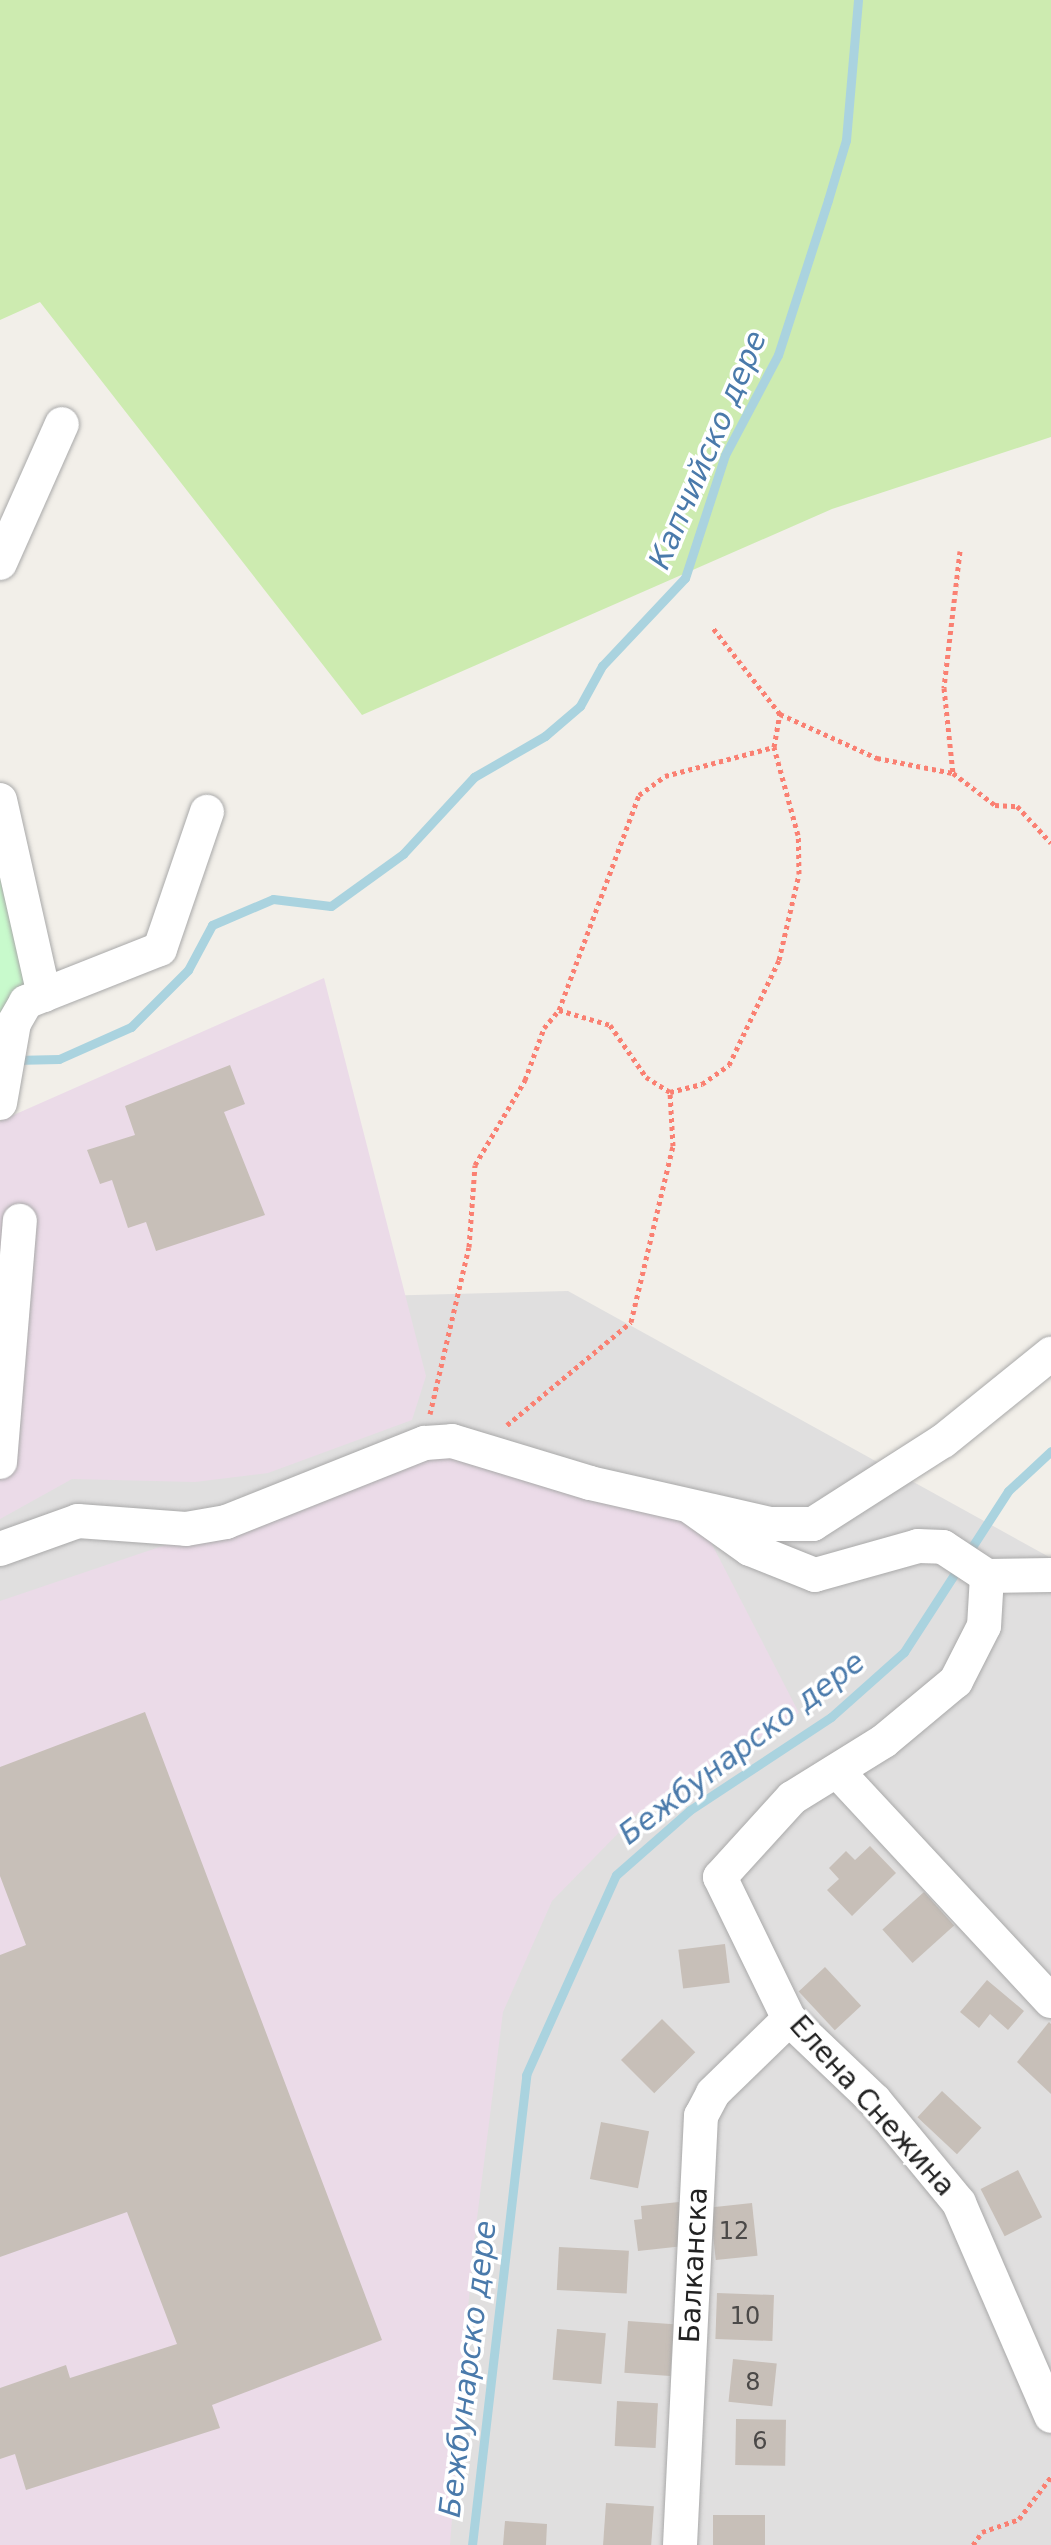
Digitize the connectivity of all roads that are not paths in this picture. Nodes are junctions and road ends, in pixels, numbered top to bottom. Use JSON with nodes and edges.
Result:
{"nodes":[{"id":1,"x":62,"y":424,"type":"dead end"},
{"id":2,"x":0,"y":563,"type":"edge"},
{"id":3,"x":0,"y":800,"type":"edge"},
{"id":4,"x":207,"y":812,"type":"dead end"},
{"id":5,"x":44,"y":995,"type":"junction"},
{"id":6,"x":3,"y":1090,"type":"edge"},
{"id":7,"x":20,"y":1221,"type":"dead end"},
{"id":8,"x":1051,"y":1354,"type":"edge"},
{"id":9,"x":0,"y":1462,"type":"edge"},
{"id":10,"x":685,"y":1504,"type":"junction"},
{"id":11,"x":0,"y":1549,"type":"edge"},
{"id":12,"x":981,"y":1570,"type":"junction"},
{"id":13,"x":1051,"y":1575,"type":"edge"},
{"id":14,"x":837,"y":1771,"type":"junction"},
{"id":15,"x":1051,"y":2001,"type":"edge"},
{"id":16,"x":789,"y":2019,"type":"junction"},
{"id":17,"x":1051,"y":2416,"type":"edge"},
{"id":18,"x":680,"y":2545,"type":"edge"}],
"edges":[{"from":1,"to":2,"type":"street"},
{"from":3,"to":5,"type":"street"},
{"from":4,"to":5,"type":"street"},
{"from":5,"to":6,"type":"street"},
{"from":7,"to":9,"type":"street"},
{"from":8,"to":10,"type":"street"},
{"from":10,"to":11,"type":"street"},
{"from":10,"to":12,"type":"street"},
{"from":12,"to":13,"type":"street"},
{"from":12,"to":14,"type":"street"},
{"from":14,"to":15,"type":"street"},
{"from":14,"to":16,"type":"street","name":"Елена Снежина"},
{"from":16,"to":17,"type":"street","name":"Елена Снежина"},
{"from":16,"to":18,"type":"street","name":"Балканска"}]}
